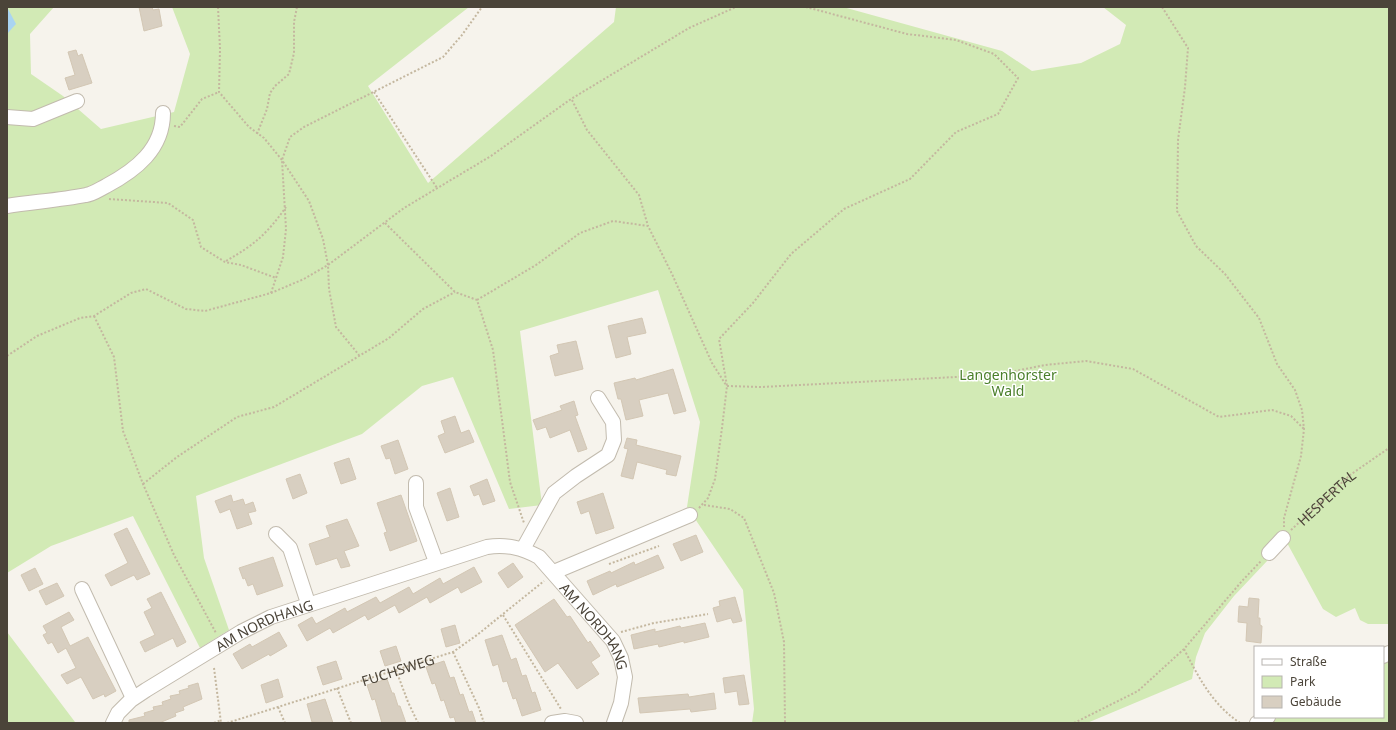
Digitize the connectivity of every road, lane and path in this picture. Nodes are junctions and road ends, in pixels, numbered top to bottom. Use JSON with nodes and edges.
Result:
{"nodes":[{"id":1,"x":218,"y":7,"type":"edge"},
{"id":2,"x":297,"y":7,"type":"edge"},
{"id":3,"x":482,"y":7,"type":"edge"},
{"id":4,"x":736,"y":7,"type":"edge"},
{"id":5,"x":806,"y":7,"type":"edge"},
{"id":6,"x":1162,"y":7,"type":"edge"},
{"id":7,"x":219,"y":92,"type":"junction"},
{"id":8,"x":374,"y":92,"type":"junction"},
{"id":9,"x":572,"y":99,"type":"junction"},
{"id":10,"x":78,"y":101,"type":"dead end"},
{"id":11,"x":7,"y":117,"type":"edge"},
{"id":12,"x":163,"y":118,"type":"joint"},
{"id":13,"x":257,"y":134,"type":"junction"},
{"id":14,"x":282,"y":160,"type":"junction"},
{"id":15,"x":437,"y":188,"type":"junction"},
{"id":16,"x":107,"y":199,"type":"dead end"},
{"id":17,"x":7,"y":206,"type":"edge"},
{"id":18,"x":286,"y":207,"type":"junction"},
{"id":19,"x":385,"y":223,"type":"junction"},
{"id":20,"x":648,"y":226,"type":"junction"},
{"id":21,"x":225,"y":262,"type":"junction"},
{"id":22,"x":328,"y":265,"type":"junction"},
{"id":23,"x":276,"y":278,"type":"junction"},
{"id":24,"x":455,"y":292,"type":"junction"},
{"id":25,"x":271,"y":293,"type":"junction"},
{"id":26,"x":477,"y":300,"type":"junction"},
{"id":27,"x":94,"y":316,"type":"junction"},
{"id":28,"x":359,"y":355,"type":"junction"},
{"id":29,"x":7,"y":356,"type":"edge"},
{"id":30,"x":727,"y":386,"type":"junction"},
{"id":31,"x":598,"y":398,"type":"dead end"},
{"id":32,"x":1304,"y":429,"type":"junction"},
{"id":33,"x":1389,"y":448,"type":"edge"},
{"id":34,"x":416,"y":483,"type":"dead end"},
{"id":35,"x":143,"y":484,"type":"junction"},
{"id":36,"x":704,"y":505,"type":"junction"},
{"id":37,"x":690,"y":515,"type":"joint"},
{"id":38,"x":532,"y":533,"type":"junction"},
{"id":39,"x":276,"y":534,"type":"dead end"},
{"id":40,"x":1283,"y":538,"type":"junction"},
{"id":41,"x":658,"y":546,"type":"dead end"},
{"id":42,"x":523,"y":549,"type":"junction"},
{"id":43,"x":1269,"y":554,"type":"joint"},
{"id":44,"x":436,"y":562,"type":"junction"},
{"id":45,"x":605,"y":565,"type":"dead end"},
{"id":46,"x":551,"y":575,"type":"junction"},
{"id":47,"x":82,"y":589,"type":"dead end"},
{"id":48,"x":308,"y":604,"type":"junction"},
{"id":49,"x":708,"y":614,"type":"dead end"},
{"id":50,"x":503,"y":615,"type":"junction"},
{"id":51,"x":616,"y":633,"type":"dead end"},
{"id":52,"x":218,"y":638,"type":"dead end"},
{"id":53,"x":1184,"y":649,"type":"junction"},
{"id":54,"x":454,"y":652,"type":"junction"},
{"id":55,"x":214,"y":668,"type":"dead end"},
{"id":56,"x":396,"y":670,"type":"junction"},
{"id":57,"x":337,"y":688,"type":"junction"},
{"id":58,"x":133,"y":698,"type":"junction"},
{"id":59,"x":278,"y":707,"type":"junction"},
{"id":60,"x":561,"y":710,"type":"dead end"},
{"id":61,"x":1266,"y":718,"type":"edge"},
{"id":62,"x":221,"y":720,"type":"junction"},
{"id":63,"x":113,"y":723,"type":"edge"},
{"id":64,"x":214,"y":723,"type":"edge"},
{"id":65,"x":221,"y":723,"type":"edge"},
{"id":66,"x":227,"y":723,"type":"edge"},
{"id":67,"x":285,"y":723,"type":"edge"},
{"id":68,"x":351,"y":723,"type":"edge"},
{"id":69,"x":418,"y":723,"type":"edge"},
{"id":70,"x":484,"y":723,"type":"edge"},
{"id":71,"x":552,"y":723,"type":"edge"},
{"id":72,"x":576,"y":723,"type":"edge"},
{"id":73,"x":614,"y":723,"type":"edge"},
{"id":74,"x":785,"y":723,"type":"edge"},
{"id":75,"x":1074,"y":723,"type":"edge"},
{"id":76,"x":1240,"y":723,"type":"edge"},
{"id":77,"x":1257,"y":723,"type":"edge"}],
"edges":[{"from":1,"to":7,"type":"path"},
{"from":2,"to":13,"type":"path"},
{"from":3,"to":8,"type":"path"},
{"from":4,"to":9,"type":"path"},
{"from":5,"to":30,"type":"path"},
{"from":6,"to":32,"type":"path"},
{"from":7,"to":12,"type":"path"},
{"from":7,"to":13,"type":"path"},
{"from":8,"to":14,"type":"path"},
{"from":8,"to":15,"type":"path"},
{"from":9,"to":15,"type":"path"},
{"from":9,"to":20,"type":"path"},
{"from":10,"to":11,"type":"street"},
{"from":12,"to":17,"type":"street"},
{"from":13,"to":14,"type":"path"},
{"from":14,"to":18,"type":"path"},
{"from":14,"to":22,"type":"path"},
{"from":15,"to":19,"type":"path"},
{"from":16,"to":21,"type":"path"},
{"from":18,"to":21,"type":"path"},
{"from":18,"to":23,"type":"path"},
{"from":19,"to":22,"type":"path"},
{"from":19,"to":24,"type":"path"},
{"from":20,"to":26,"type":"path"},
{"from":20,"to":30,"type":"path"},
{"from":21,"to":23,"type":"path"},
{"from":22,"to":25,"type":"path"},
{"from":22,"to":28,"type":"path"},
{"from":23,"to":25,"type":"path"},
{"from":24,"to":26,"type":"path"},
{"from":24,"to":28,"type":"path"},
{"from":25,"to":27,"type":"path"},
{"from":26,"to":38,"type":"path"},
{"from":27,"to":29,"type":"path"},
{"from":27,"to":35,"type":"path"},
{"from":28,"to":35,"type":"path"},
{"from":30,"to":32,"type":"path"},
{"from":30,"to":36,"type":"path"},
{"from":31,"to":38,"type":"street"},
{"from":32,"to":40,"type":"path"},
{"from":33,"to":40,"type":"path","name":"HESPERTAL"},
{"from":34,"to":44,"type":"street"},
{"from":35,"to":52,"type":"path"},
{"from":36,"to":37,"type":"path"},
{"from":36,"to":74,"type":"path"},
{"from":37,"to":46,"type":"street"},
{"from":38,"to":42,"type":"street"},
{"from":39,"to":48,"type":"street"},
{"from":40,"to":43,"type":"street"},
{"from":41,"to":45,"type":"path"},
{"from":42,"to":44,"type":"street","name":"AM NORDHANG"},
{"from":42,"to":46,"type":"street","name":"AM NORDHANG"},
{"from":43,"to":53,"type":"path"},
{"from":44,"to":48,"type":"street","name":"AM NORDHANG"},
{"from":46,"to":50,"type":"path","name":"FUCHSWEG"},
{"from":46,"to":73,"type":"street","name":"AM NORDHANG"},
{"from":47,"to":58,"type":"street"},
{"from":48,"to":58,"type":"street","name":"AM NORDHANG"},
{"from":49,"to":51,"type":"path"},
{"from":50,"to":54,"type":"path","name":"FUCHSWEG"},
{"from":50,"to":60,"type":"path"},
{"from":53,"to":75,"type":"path"},
{"from":53,"to":76,"type":"path"},
{"from":54,"to":56,"type":"path","name":"FUCHSWEG"},
{"from":54,"to":70,"type":"path"},
{"from":55,"to":62,"type":"path"},
{"from":56,"to":57,"type":"path","name":"FUCHSWEG"},
{"from":56,"to":69,"type":"path"},
{"from":57,"to":59,"type":"path","name":"FUCHSWEG"},
{"from":57,"to":68,"type":"path"},
{"from":58,"to":63,"type":"street","name":"AM NORDHANG"},
{"from":59,"to":66,"type":"path","name":"FUCHSWEG"},
{"from":59,"to":67,"type":"path"},
{"from":61,"to":77,"type":"street"},
{"from":62,"to":64,"type":"path"},
{"from":62,"to":65,"type":"path"},
{"from":71,"to":72,"type":"street"}]}
